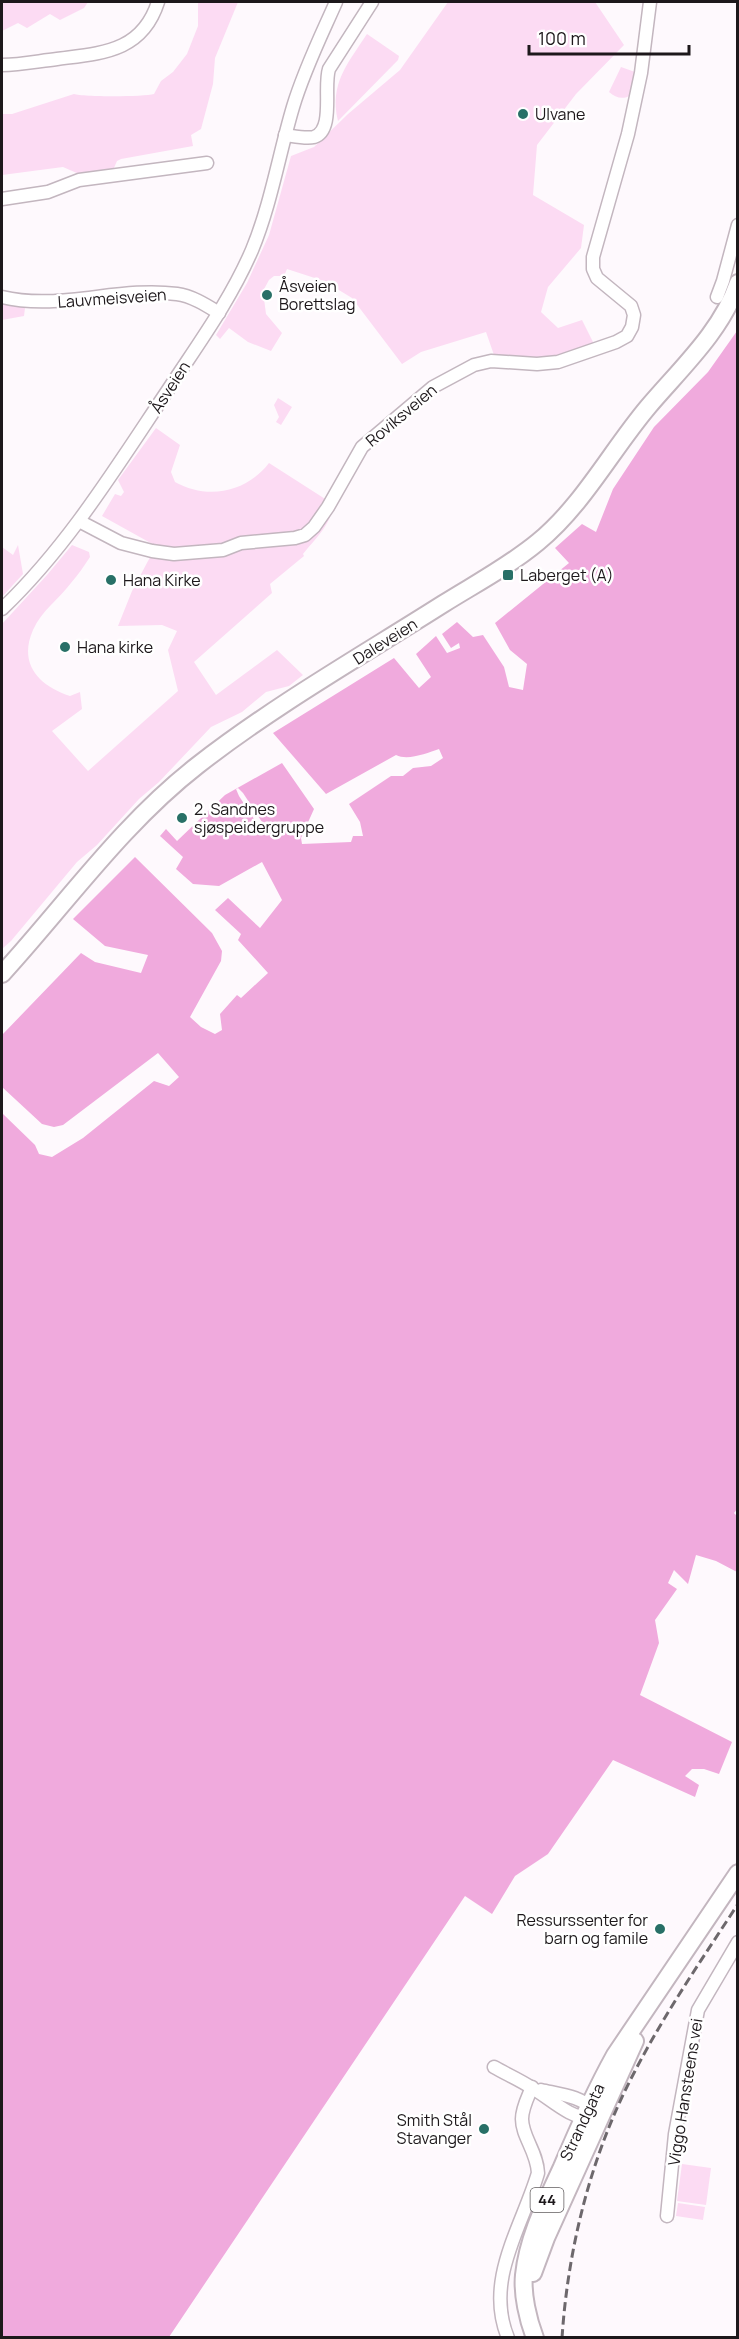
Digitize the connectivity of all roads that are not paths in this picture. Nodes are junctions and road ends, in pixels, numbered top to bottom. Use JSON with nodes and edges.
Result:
{"nodes":[{"id":1,"x":158,"y":2,"type":"edge"},
{"id":2,"x":336,"y":2,"type":"edge"},
{"id":3,"x":372,"y":2,"type":"edge"},
{"id":4,"x":650,"y":2,"type":"edge"},
{"id":5,"x":2,"y":66,"type":"edge"},
{"id":6,"x":285,"y":135,"type":"junction"},
{"id":7,"x":207,"y":163,"type":"dead end"},
{"id":8,"x":2,"y":199,"type":"edge"},
{"id":9,"x":738,"y":225,"type":"edge"},
{"id":10,"x":738,"y":283,"type":"edge"},
{"id":11,"x":2,"y":297,"type":"edge"},
{"id":12,"x":717,"y":297,"type":"dead end"},
{"id":13,"x":219,"y":313,"type":"junction"},
{"id":14,"x":79,"y":521,"type":"junction"},
{"id":15,"x":2,"y":609,"type":"edge"},
{"id":16,"x":2,"y":974,"type":"edge"},
{"id":17,"x":737,"y":1877,"type":"edge"},
{"id":18,"x":738,"y":1942,"type":"edge"},
{"id":19,"x":494,"y":2067,"type":"dead end"},
{"id":20,"x":532,"y":2087,"type":"junction"},
{"id":21,"x":590,"y":2114,"type":"junction"},
{"id":22,"x":667,"y":2216,"type":"dead end"},
{"id":23,"x":508,"y":2337,"type":"edge"},
{"id":24,"x":535,"y":2337,"type":"edge"}],
"edges":[{"from":1,"to":5,"type":"street"},
{"from":2,"to":6,"type":"street","name":"Åsveien"},
{"from":3,"to":6,"type":"street"},
{"from":4,"to":14,"type":"street","name":"Roviksveien"},
{"from":6,"to":13,"type":"street","name":"Åsveien"},
{"from":7,"to":8,"type":"street"},
{"from":9,"to":12,"type":"street"},
{"from":10,"to":16,"type":"main road","name":"Daleveien"},
{"from":11,"to":13,"type":"street","name":"Lauvmeisveien"},
{"from":13,"to":14,"type":"street","name":"Åsveien"},
{"from":14,"to":15,"type":"street","name":"Åsveien"},
{"from":17,"to":21,"type":"main road","name":"Strandgata","number":"44"},
{"from":18,"to":22,"type":"street","name":"Viggo Hansteens vei"},
{"from":19,"to":20,"type":"street"},
{"from":20,"to":21,"type":"street"},
{"from":20,"to":23,"type":"street"},
{"from":21,"to":24,"type":"main road","name":"Strandgata","number":"44"}]}
